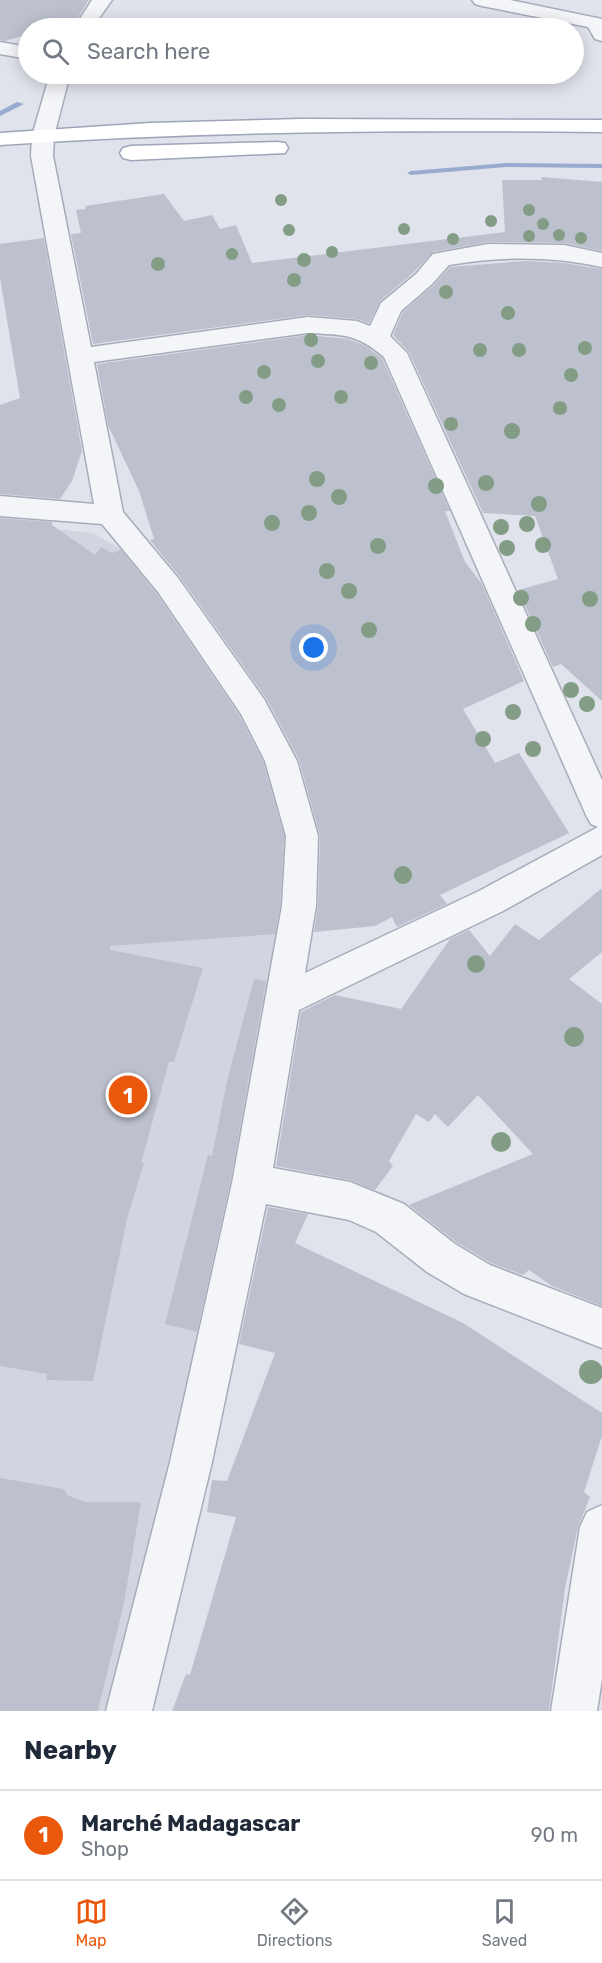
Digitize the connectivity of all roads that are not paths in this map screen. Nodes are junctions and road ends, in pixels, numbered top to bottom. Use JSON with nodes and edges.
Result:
{"nodes":[{"id":1,"x":102,"y":0,"type":"edge"},
{"id":2,"x":482,"y":0,"type":"edge"},
{"id":3,"x":579,"y":0,"type":"edge"},
{"id":4,"x":90,"y":18,"type":"edge"},
{"id":5,"x":554,"y":18,"type":"edge"},
{"id":6,"x":598,"y":29,"type":"edge"},
{"id":7,"x":0,"y":48,"type":"edge"},
{"id":8,"x":18,"y":51,"type":"edge"},
{"id":9,"x":59,"y":84,"type":"edge"},
{"id":10,"x":602,"y":126,"type":"edge"},
{"id":11,"x":0,"y":140,"type":"edge"},
{"id":12,"x":301,"y":147,"type":"dead end"},
{"id":13,"x":50,"y":149,"type":"junction"},
{"id":14,"x":110,"y":153,"type":"dead end"},
{"id":15,"x":0,"y":159,"type":"edge"},
{"id":16,"x":602,"y":260,"type":"edge"},
{"id":17,"x":377,"y":338,"type":"junction"},
{"id":18,"x":80,"y":357,"type":"junction"},
{"id":19,"x":0,"y":506,"type":"edge"},
{"id":20,"x":110,"y":515,"type":"junction"},
{"id":21,"x":602,"y":815,"type":"edge"},
{"id":22,"x":602,"y":838,"type":"edge"},
{"id":23,"x":284,"y":1000,"type":"junction"},
{"id":24,"x":252,"y":1183,"type":"junction"},
{"id":25,"x":602,"y":1328,"type":"edge"},
{"id":26,"x":602,"y":1527,"type":"edge"},
{"id":27,"x":129,"y":1711,"type":"edge"},
{"id":28,"x":574,"y":1711,"type":"edge"}],
"edges":[{"from":1,"to":4,"type":"street"},
{"from":2,"to":5,"type":"street"},
{"from":3,"to":6,"type":"street"},
{"from":7,"to":8,"type":"street"},
{"from":9,"to":13,"type":"street"},
{"from":10,"to":13,"type":"main road"},
{"from":11,"to":13,"type":"main road"},
{"from":12,"to":14,"type":"main road"},
{"from":13,"to":15,"type":"main road"},
{"from":13,"to":18,"type":"street"},
{"from":16,"to":17,"type":"street"},
{"from":17,"to":18,"type":"street"},
{"from":17,"to":21,"type":"street"},
{"from":18,"to":20,"type":"street"},
{"from":19,"to":20,"type":"street"},
{"from":20,"to":23,"type":"street"},
{"from":22,"to":23,"type":"street"},
{"from":23,"to":24,"type":"street"},
{"from":24,"to":25,"type":"street"},
{"from":24,"to":27,"type":"street"},
{"from":26,"to":28,"type":"street"}]}
